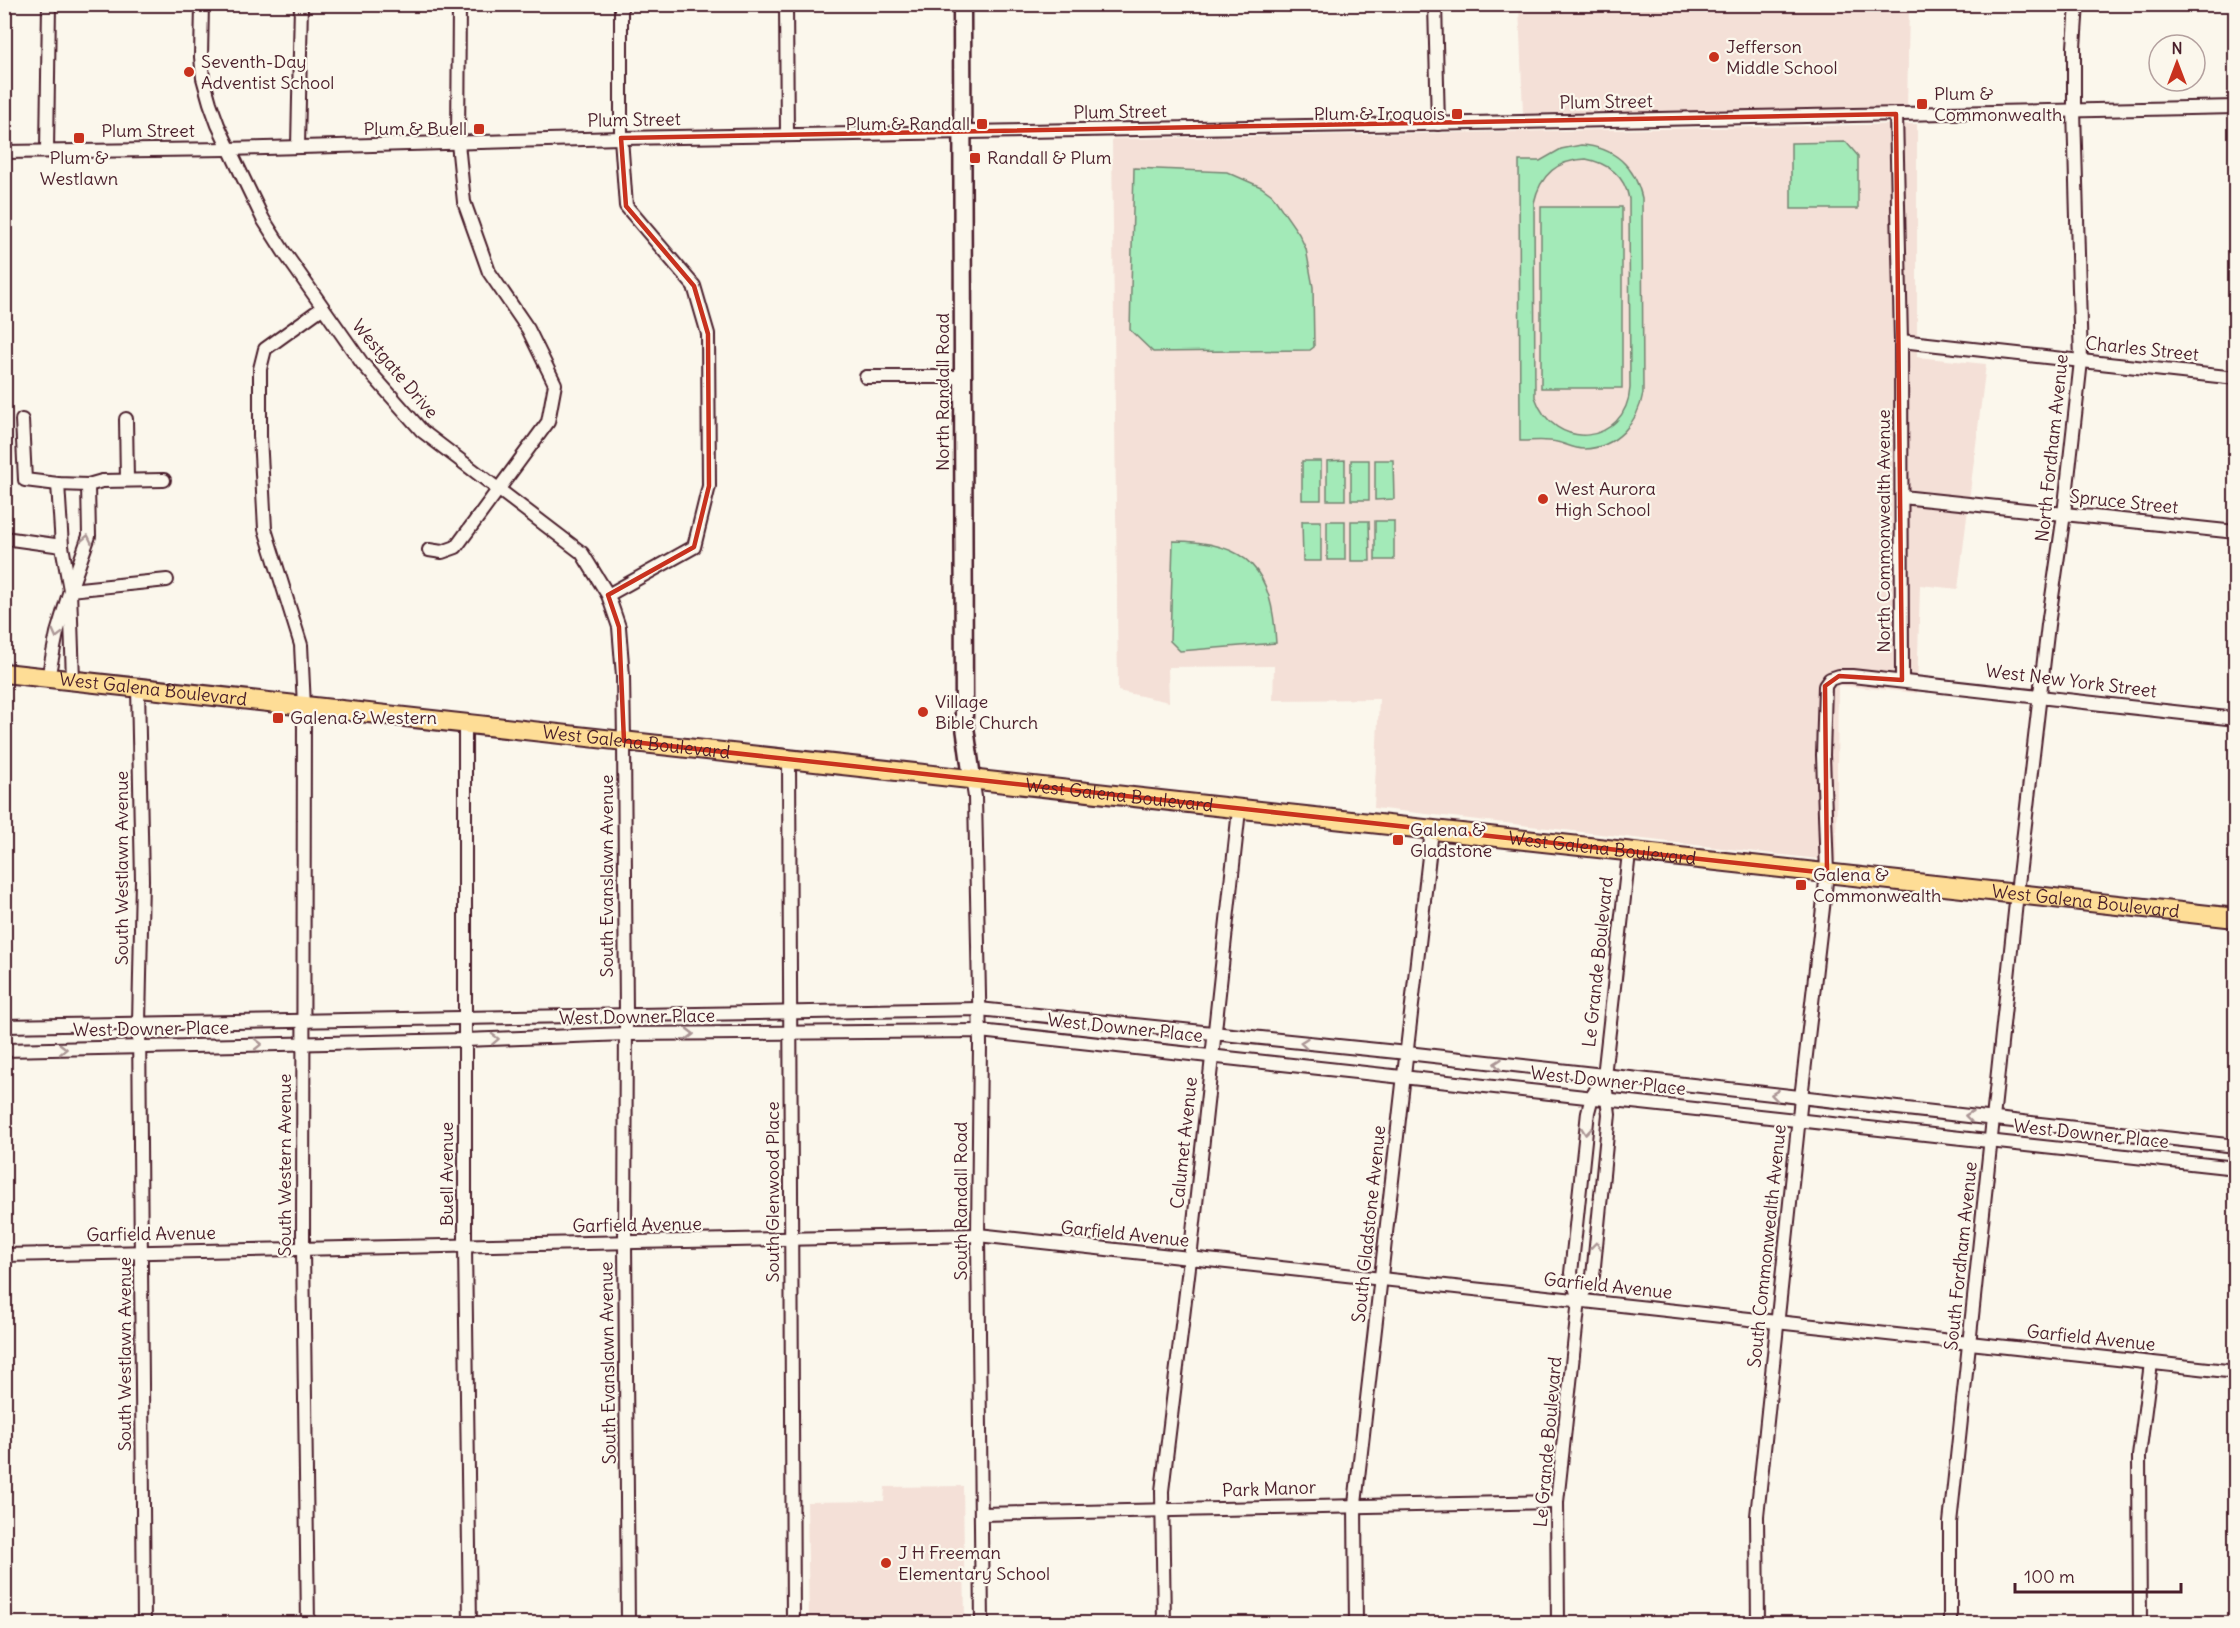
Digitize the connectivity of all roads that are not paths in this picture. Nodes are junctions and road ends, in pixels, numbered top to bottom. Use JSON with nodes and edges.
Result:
{"nodes":[{"id":1,"x":49,"y":4,"type":"edge"},
{"id":2,"x":202,"y":4,"type":"edge"},
{"id":3,"x":302,"y":4,"type":"edge"},
{"id":4,"x":459,"y":4,"type":"edge"},
{"id":5,"x":621,"y":4,"type":"edge"},
{"id":6,"x":786,"y":4,"type":"edge"},
{"id":7,"x":962,"y":4,"type":"edge"},
{"id":8,"x":1435,"y":4,"type":"edge"},
{"id":9,"x":2077,"y":4,"type":"edge"},
{"id":10,"x":2235,"y":106,"type":"edge"},
{"id":11,"x":2074,"y":110,"type":"junction"},
{"id":12,"x":1896,"y":114,"type":"junction"},
{"id":13,"x":1438,"y":124,"type":"junction"},
{"id":14,"x":962,"y":133,"type":"junction"},
{"id":15,"x":787,"y":135,"type":"junction"},
{"id":16,"x":621,"y":138,"type":"junction"},
{"id":17,"x":458,"y":142,"type":"junction"},
{"id":18,"x":298,"y":146,"type":"junction"},
{"id":19,"x":228,"y":149,"type":"junction"},
{"id":20,"x":47,"y":150,"type":"junction"},
{"id":21,"x":4,"y":152,"type":"edge"},
{"id":22,"x":322,"y":308,"type":"junction"},
{"id":23,"x":1901,"y":341,"type":"junction"},
{"id":24,"x":2081,"y":361,"type":"junction"},
{"id":25,"x":2235,"y":371,"type":"edge"},
{"id":26,"x":866,"y":377,"type":"dead end"},
{"id":27,"x":962,"y":377,"type":"junction"},
{"id":28,"x":2235,"y":378,"type":"edge"},
{"id":29,"x":126,"y":419,"type":"dead end"},
{"id":30,"x":21,"y":420,"type":"dead end"},
{"id":31,"x":127,"y":480,"type":"junction"},
{"id":32,"x":165,"y":480,"type":"dead end"},
{"id":33,"x":58,"y":484,"type":"junction"},
{"id":34,"x":88,"y":485,"type":"junction"},
{"id":35,"x":499,"y":488,"type":"junction"},
{"id":36,"x":1902,"y":497,"type":"junction"},
{"id":37,"x":2064,"y":514,"type":"junction"},
{"id":38,"x":2235,"y":532,"type":"edge"},
{"id":39,"x":4,"y":538,"type":"edge"},
{"id":40,"x":62,"y":546,"type":"junction"},
{"id":41,"x":429,"y":550,"type":"dead end"},
{"id":42,"x":167,"y":580,"type":"dead end"},
{"id":43,"x":70,"y":590,"type":"junction"},
{"id":44,"x":608,"y":595,"type":"junction"},
{"id":45,"x":4,"y":673,"type":"edge"},
{"id":46,"x":48,"y":678,"type":"junction"},
{"id":47,"x":73,"y":680,"type":"junction"},
{"id":48,"x":1902,"y":680,"type":"junction"},
{"id":49,"x":138,"y":688,"type":"junction"},
{"id":50,"x":2041,"y":696,"type":"junction"},
{"id":51,"x":304,"y":706,"type":"junction"},
{"id":52,"x":2235,"y":718,"type":"edge"},
{"id":53,"x":465,"y":724,"type":"junction"},
{"id":54,"x":624,"y":741,"type":"junction"},
{"id":55,"x":789,"y":759,"type":"junction"},
{"id":56,"x":972,"y":778,"type":"junction"},
{"id":57,"x":1239,"y":810,"type":"junction"},
{"id":58,"x":1432,"y":830,"type":"junction"},
{"id":59,"x":1629,"y":853,"type":"junction"},
{"id":60,"x":1827,"y":873,"type":"junction"},
{"id":61,"x":2017,"y":893,"type":"junction"},
{"id":62,"x":2235,"y":918,"type":"edge"},
{"id":63,"x":979,"y":1009,"type":"junction"},
{"id":64,"x":790,"y":1011,"type":"junction"},
{"id":65,"x":626,"y":1014,"type":"junction"},
{"id":66,"x":465,"y":1017,"type":"junction"},
{"id":67,"x":303,"y":1021,"type":"junction"},
{"id":68,"x":139,"y":1023,"type":"junction"},
{"id":69,"x":4,"y":1026,"type":"edge"},
{"id":70,"x":980,"y":1030,"type":"junction"},
{"id":71,"x":790,"y":1033,"type":"junction"},
{"id":72,"x":626,"y":1034,"type":"junction"},
{"id":73,"x":1214,"y":1035,"type":"junction"},
{"id":74,"x":465,"y":1040,"type":"junction"},
{"id":75,"x":303,"y":1043,"type":"junction"},
{"id":76,"x":140,"y":1047,"type":"junction"},
{"id":77,"x":4,"y":1050,"type":"edge"},
{"id":78,"x":1407,"y":1053,"type":"junction"},
{"id":79,"x":1211,"y":1054,"type":"junction"},
{"id":80,"x":1604,"y":1076,"type":"junction"},
{"id":81,"x":1404,"y":1078,"type":"junction"},
{"id":82,"x":1592,"y":1097,"type":"junction"},
{"id":83,"x":1607,"y":1098,"type":"junction"},
{"id":84,"x":1801,"y":1098,"type":"junction"},
{"id":85,"x":1798,"y":1119,"type":"junction"},
{"id":86,"x":1993,"y":1119,"type":"junction"},
{"id":87,"x":1990,"y":1140,"type":"junction"},
{"id":88,"x":2235,"y":1146,"type":"edge"},
{"id":89,"x":2235,"y":1168,"type":"edge"},
{"id":90,"x":978,"y":1235,"type":"junction"},
{"id":91,"x":791,"y":1240,"type":"junction"},
{"id":92,"x":625,"y":1243,"type":"junction"},
{"id":93,"x":465,"y":1246,"type":"junction"},
{"id":94,"x":303,"y":1249,"type":"junction"},
{"id":95,"x":142,"y":1253,"type":"junction"},
{"id":96,"x":4,"y":1255,"type":"edge"},
{"id":97,"x":1190,"y":1259,"type":"junction"},
{"id":98,"x":1381,"y":1280,"type":"junction"},
{"id":99,"x":1579,"y":1300,"type":"junction"},
{"id":100,"x":1778,"y":1323,"type":"junction"},
{"id":101,"x":1970,"y":1343,"type":"junction"},
{"id":102,"x":2151,"y":1363,"type":"junction"},
{"id":103,"x":2235,"y":1372,"type":"edge"},
{"id":104,"x":1557,"y":1502,"type":"junction"},
{"id":105,"x":1355,"y":1504,"type":"junction"},
{"id":106,"x":1161,"y":1510,"type":"junction"},
{"id":107,"x":981,"y":1514,"type":"junction"},
{"id":108,"x":144,"y":1623,"type":"edge"},
{"id":109,"x":308,"y":1623,"type":"edge"},
{"id":110,"x":470,"y":1623,"type":"edge"},
{"id":111,"x":628,"y":1623,"type":"edge"},
{"id":112,"x":793,"y":1623,"type":"edge"},
{"id":113,"x":982,"y":1623,"type":"edge"},
{"id":114,"x":1164,"y":1623,"type":"edge"},
{"id":115,"x":1356,"y":1623,"type":"edge"},
{"id":116,"x":1558,"y":1623,"type":"edge"},
{"id":117,"x":1758,"y":1623,"type":"edge"},
{"id":118,"x":1950,"y":1623,"type":"edge"},
{"id":119,"x":2140,"y":1623,"type":"edge"}],
"edges":[{"from":1,"to":20,"type":"street"},
{"from":2,"to":19,"type":"street","name":"Westgate Drive"},
{"from":3,"to":18,"type":"street"},
{"from":4,"to":17,"type":"street"},
{"from":5,"to":16,"type":"street"},
{"from":6,"to":15,"type":"street"},
{"from":7,"to":14,"type":"main road","name":"North Randall Road"},
{"from":8,"to":13,"type":"street"},
{"from":9,"to":11,"type":"street","name":"North Fordham Avenue"},
{"from":10,"to":11,"type":"street","name":"Plum Street"},
{"from":11,"to":12,"type":"street","name":"Plum Street"},
{"from":11,"to":24,"type":"street","name":"North Fordham Avenue"},
{"from":12,"to":13,"type":"street","name":"Plum Street"},
{"from":12,"to":23,"type":"street","name":"North Commonwealth Avenue"},
{"from":13,"to":14,"type":"street","name":"Plum Street"},
{"from":14,"to":15,"type":"street","name":"Plum Street"},
{"from":14,"to":27,"type":"main road","name":"North Randall Road"},
{"from":15,"to":16,"type":"street","name":"Plum Street"},
{"from":16,"to":17,"type":"street","name":"Plum Street"},
{"from":16,"to":44,"type":"street"},
{"from":17,"to":18,"type":"street","name":"Plum Street"},
{"from":17,"to":35,"type":"street"},
{"from":18,"to":19,"type":"street","name":"Plum Street"},
{"from":19,"to":20,"type":"street","name":"Plum Street"},
{"from":19,"to":22,"type":"street","name":"Westgate Drive"},
{"from":20,"to":21,"type":"street","name":"Plum Street"},
{"from":22,"to":35,"type":"street","name":"Westgate Drive"},
{"from":22,"to":51,"type":"street","name":"South Western Avenue"},
{"from":23,"to":24,"type":"street","name":"Charles Street"},
{"from":23,"to":36,"type":"street","name":"North Commonwealth Avenue"},
{"from":24,"to":28,"type":"street","name":"Charles Street"},
{"from":24,"to":37,"type":"street","name":"North Fordham Avenue"},
{"from":25,"to":28,"type":"street"},
{"from":26,"to":27,"type":"street"},
{"from":27,"to":56,"type":"main road","name":"North Randall Road"},
{"from":29,"to":31,"type":"street"},
{"from":30,"to":33,"type":"street"},
{"from":31,"to":32,"type":"street"},
{"from":31,"to":34,"type":"street"},
{"from":33,"to":34,"type":"street"},
{"from":33,"to":40,"type":"street"},
{"from":43,"to":34,"type":"street","one_way":true},
{"from":35,"to":41,"type":"street"},
{"from":35,"to":44,"type":"street","name":"Westgate Drive"},
{"from":36,"to":37,"type":"street","name":"Spruce Street"},
{"from":36,"to":48,"type":"street","name":"North Commonwealth Avenue"},
{"from":37,"to":38,"type":"street","name":"Spruce Street"},
{"from":37,"to":50,"type":"street","name":"North Fordham Avenue"},
{"from":39,"to":40,"type":"street"},
{"from":40,"to":43,"type":"street"},
{"from":42,"to":43,"type":"street"},
{"from":43,"to":46,"type":"street","one_way":true},
{"from":43,"to":47,"type":"street"},
{"from":44,"to":54,"type":"street","name":"Westgate Drive"},
{"from":45,"to":46,"type":"main road","name":"West Galena Boulevard"},
{"from":46,"to":47,"type":"main road","name":"West Galena Boulevard"},
{"from":47,"to":49,"type":"main road","name":"West Galena Boulevard"},
{"from":48,"to":50,"type":"street","name":"West New York Street"},
{"from":48,"to":60,"type":"street","name":"North Commonwealth Avenue"},
{"from":49,"to":51,"type":"main road","name":"West Galena Boulevard"},
{"from":49,"to":68,"type":"street","name":"South Westlawn Avenue"},
{"from":50,"to":52,"type":"street","name":"West New York Street"},
{"from":50,"to":61,"type":"street","name":"North Fordham Avenue"},
{"from":51,"to":53,"type":"main road","name":"West Galena Boulevard"},
{"from":51,"to":67,"type":"street","name":"South Western Avenue"},
{"from":53,"to":54,"type":"main road","name":"West Galena Boulevard"},
{"from":53,"to":66,"type":"street","name":"Buell Avenue"},
{"from":54,"to":55,"type":"main road","name":"West Galena Boulevard"},
{"from":54,"to":65,"type":"street","name":"South Evanslawn Avenue"},
{"from":55,"to":56,"type":"main road","name":"West Galena Boulevard"},
{"from":55,"to":64,"type":"street","name":"South Glenwood Place"},
{"from":56,"to":57,"type":"main road","name":"West Galena Boulevard"},
{"from":56,"to":63,"type":"street","name":"South Randall Road"},
{"from":57,"to":58,"type":"main road","name":"West Galena Boulevard"},
{"from":57,"to":73,"type":"street","name":"Calumet Avenue"},
{"from":58,"to":59,"type":"main road","name":"West Galena Boulevard"},
{"from":58,"to":78,"type":"street","name":"South Gladstone Avenue"},
{"from":59,"to":60,"type":"main road","name":"West Galena Boulevard"},
{"from":59,"to":80,"type":"street","name":"Le Grande Boulevard"},
{"from":60,"to":61,"type":"main road","name":"West Galena Boulevard"},
{"from":60,"to":84,"type":"street","name":"South Commonwealth Avenue"},
{"from":61,"to":62,"type":"main road","name":"West Galena Boulevard"},
{"from":61,"to":86,"type":"street","name":"South Fordham Avenue"},
{"from":63,"to":64,"type":"street","name":"West Downer Place"},
{"from":63,"to":70,"type":"street","name":"South Randall Road"},
{"from":63,"to":73,"type":"street","name":"West Downer Place"},
{"from":64,"to":65,"type":"street","name":"West Downer Place"},
{"from":64,"to":71,"type":"street","name":"South Glenwood Place"},
{"from":65,"to":66,"type":"street","name":"West Downer Place"},
{"from":65,"to":72,"type":"street","name":"South Evanslawn Avenue"},
{"from":66,"to":67,"type":"street","name":"West Downer Place"},
{"from":66,"to":74,"type":"street","name":"Buell Avenue"},
{"from":67,"to":68,"type":"street","name":"West Downer Place"},
{"from":67,"to":75,"type":"street","name":"South Western Avenue"},
{"from":68,"to":69,"type":"street","name":"West Downer Place"},
{"from":68,"to":76,"type":"street","name":"South Westlawn Avenue"},
{"from":70,"to":71,"type":"street","name":"West Downer Place"},
{"from":70,"to":79,"type":"street","name":"West Downer Place"},
{"from":70,"to":90,"type":"street","name":"South Randall Road"},
{"from":72,"to":71,"type":"street","name":"West Downer Place","one_way":true},
{"from":71,"to":91,"type":"street","name":"South Glenwood Place"},
{"from":74,"to":72,"type":"street","name":"West Downer Place","one_way":true},
{"from":72,"to":92,"type":"street","name":"South Evanslawn Avenue"},
{"from":78,"to":73,"type":"street","name":"West Downer Place","one_way":true},
{"from":73,"to":79,"type":"street","name":"Calumet Avenue"},
{"from":74,"to":75,"type":"street","name":"West Downer Place"},
{"from":74,"to":93,"type":"street","name":"Buell Avenue"},
{"from":76,"to":75,"type":"street","name":"West Downer Place","one_way":true},
{"from":75,"to":94,"type":"street","name":"South Western Avenue"},
{"from":77,"to":76,"type":"street","name":"West Downer Place","one_way":true},
{"from":76,"to":95,"type":"street","name":"South Westlawn Avenue"},
{"from":80,"to":78,"type":"street","name":"West Downer Place","one_way":true},
{"from":78,"to":81,"type":"street","name":"South Gladstone Avenue"},
{"from":79,"to":81,"type":"street","name":"West Downer Place"},
{"from":79,"to":97,"type":"street","name":"Calumet Avenue"},
{"from":80,"to":82,"type":"street","name":"Le Grande Boulevard"},
{"from":80,"to":83,"type":"street","name":"Le Grande Boulevard"},
{"from":84,"to":80,"type":"street","name":"West Downer Place","one_way":true},
{"from":81,"to":82,"type":"street","name":"West Downer Place"},
{"from":81,"to":98,"type":"street","name":"South Gladstone Avenue"},
{"from":82,"to":83,"type":"street","name":"West Downer Place"},
{"from":82,"to":99,"type":"street","name":"Le Grande Boulevard","one_way":true},
{"from":83,"to":85,"type":"street","name":"West Downer Place"},
{"from":99,"to":83,"type":"street","name":"Le Grande Boulevard","one_way":true},
{"from":84,"to":85,"type":"street","name":"South Commonwealth Avenue"},
{"from":86,"to":84,"type":"street","name":"West Downer Place","one_way":true},
{"from":85,"to":87,"type":"street","name":"West Downer Place"},
{"from":85,"to":100,"type":"street","name":"South Commonwealth Avenue"},
{"from":86,"to":87,"type":"street","name":"South Fordham Avenue"},
{"from":86,"to":88,"type":"street","name":"West Downer Place"},
{"from":87,"to":89,"type":"street","name":"West Downer Place"},
{"from":87,"to":101,"type":"street","name":"South Fordham Avenue"},
{"from":90,"to":91,"type":"street","name":"Garfield Avenue"},
{"from":90,"to":97,"type":"street","name":"Garfield Avenue"},
{"from":90,"to":107,"type":"street","name":"South Randall Road"},
{"from":91,"to":92,"type":"street","name":"Garfield Avenue"},
{"from":91,"to":112,"type":"street","name":"South Glenwood Place"},
{"from":92,"to":93,"type":"street","name":"Garfield Avenue"},
{"from":92,"to":111,"type":"street","name":"South Evanslawn Avenue"},
{"from":93,"to":94,"type":"street","name":"Garfield Avenue"},
{"from":93,"to":110,"type":"street","name":"Buell Avenue"},
{"from":94,"to":95,"type":"street","name":"Garfield Avenue"},
{"from":94,"to":109,"type":"street","name":"South Western Avenue"},
{"from":95,"to":96,"type":"street","name":"Garfield Avenue"},
{"from":95,"to":108,"type":"street","name":"South Westlawn Avenue"},
{"from":97,"to":98,"type":"street","name":"Garfield Avenue"},
{"from":97,"to":106,"type":"street","name":"Calumet Avenue"},
{"from":98,"to":99,"type":"street","name":"Garfield Avenue"},
{"from":98,"to":105,"type":"street","name":"South Gladstone Avenue"},
{"from":99,"to":100,"type":"street","name":"Garfield Avenue"},
{"from":99,"to":104,"type":"street","name":"Le Grande Boulevard"},
{"from":100,"to":101,"type":"street","name":"Garfield Avenue"},
{"from":100,"to":117,"type":"street","name":"South Commonwealth Avenue"},
{"from":101,"to":102,"type":"street","name":"Garfield Avenue"},
{"from":101,"to":118,"type":"street","name":"South Fordham Avenue"},
{"from":102,"to":103,"type":"street","name":"Garfield Avenue"},
{"from":102,"to":119,"type":"street"},
{"from":104,"to":105,"type":"street","name":"Park Manor"},
{"from":104,"to":116,"type":"street","name":"Le Grande Boulevard"},
{"from":105,"to":106,"type":"street","name":"Park Manor"},
{"from":105,"to":115,"type":"street","name":"South Gladstone Avenue"},
{"from":106,"to":107,"type":"street","name":"Park Manor"},
{"from":106,"to":114,"type":"street","name":"Calumet Avenue"},
{"from":107,"to":113,"type":"street","name":"South Randall Road"}]}
